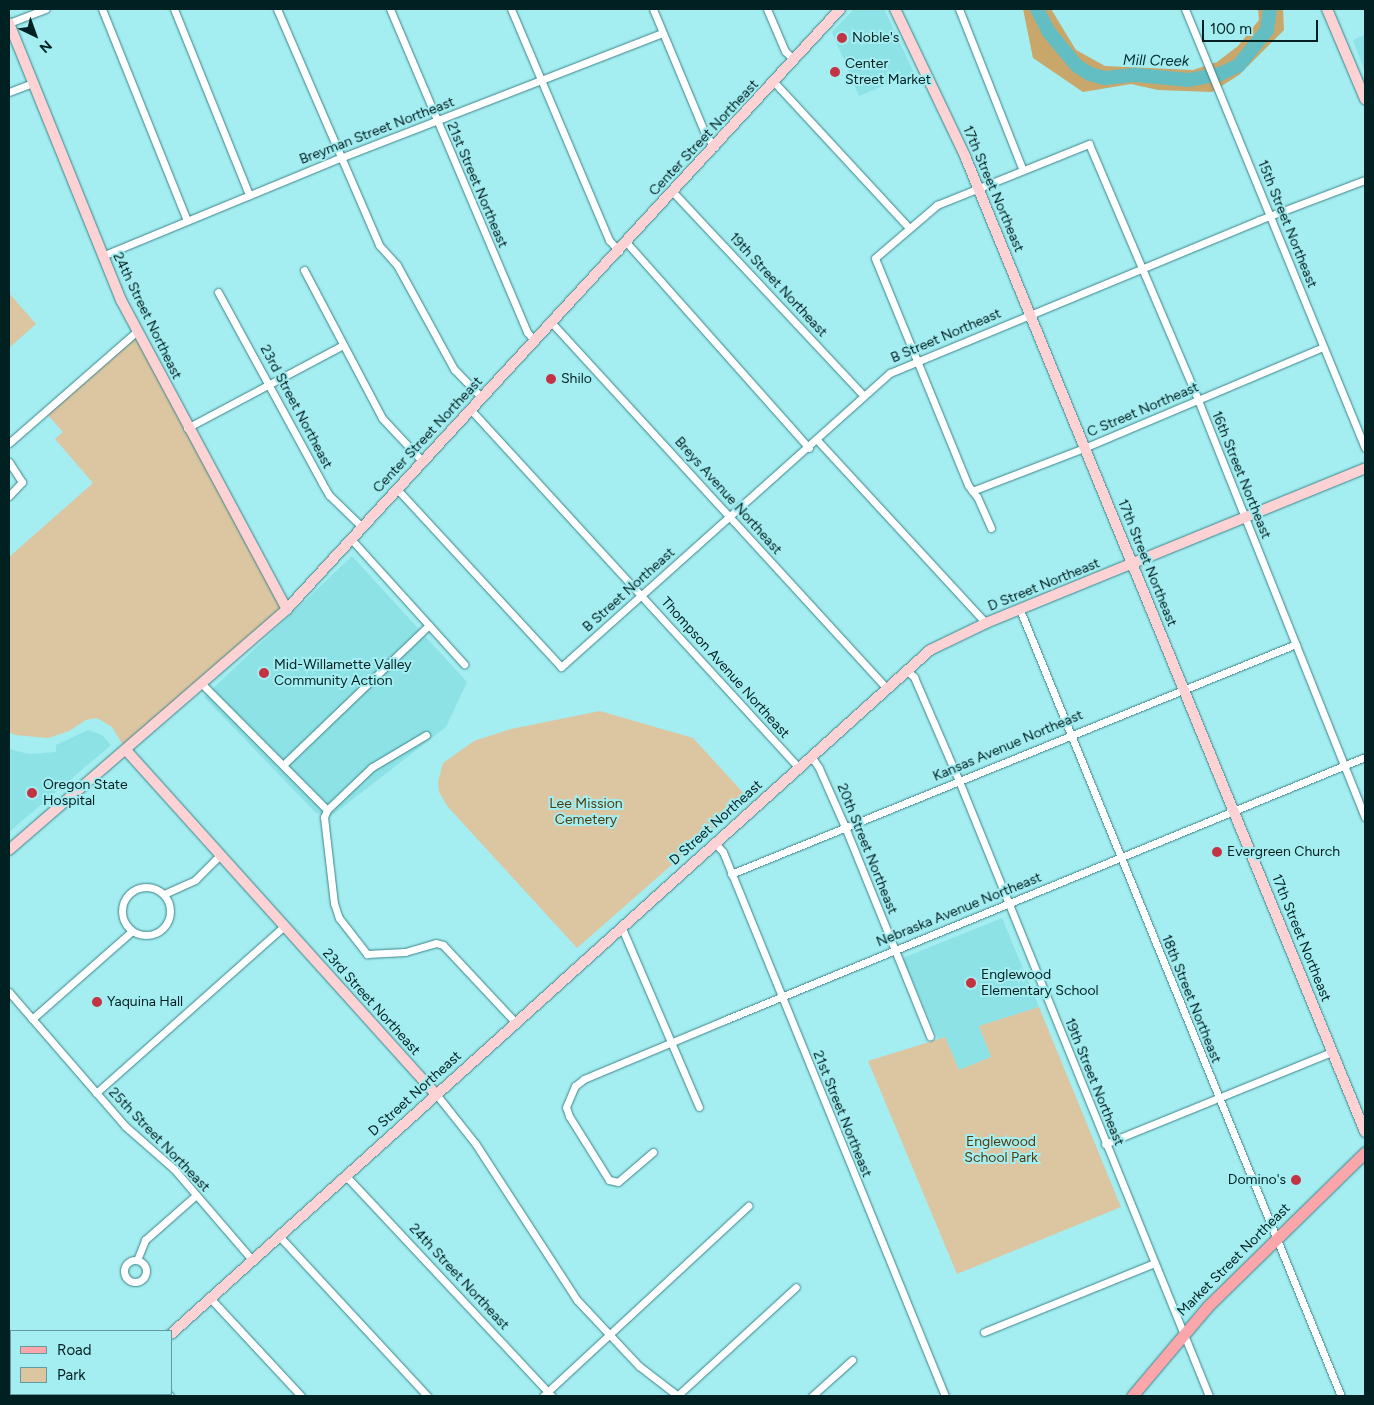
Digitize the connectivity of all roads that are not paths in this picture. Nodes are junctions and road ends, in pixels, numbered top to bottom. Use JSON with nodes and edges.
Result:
{"nodes":[{"id":1,"x":45,"y":9,"type":"edge"},
{"id":2,"x":102,"y":9,"type":"edge"},
{"id":3,"x":174,"y":9,"type":"edge"},
{"id":4,"x":277,"y":9,"type":"edge"},
{"id":5,"x":390,"y":9,"type":"edge"},
{"id":6,"x":511,"y":9,"type":"edge"},
{"id":7,"x":653,"y":9,"type":"edge"},
{"id":8,"x":768,"y":9,"type":"edge"},
{"id":9,"x":840,"y":9,"type":"edge"},
{"id":10,"x":895,"y":9,"type":"edge"},
{"id":11,"x":959,"y":9,"type":"edge"},
{"id":12,"x":1185,"y":9,"type":"edge"},
{"id":13,"x":1328,"y":9,"type":"edge"},
{"id":14,"x":9,"y":23,"type":"edge"},
{"id":15,"x":663,"y":33,"type":"junction"},
{"id":16,"x":794,"y":60,"type":"junction"},
{"id":17,"x":541,"y":81,"type":"junction"},
{"id":18,"x":774,"y":82,"type":"junction"},
{"id":19,"x":33,"y":83,"type":"junction"},
{"id":20,"x":9,"y":92,"type":"edge"},
{"id":21,"x":1365,"y":99,"type":"edge"},
{"id":22,"x":437,"y":122,"type":"junction"},
{"id":23,"x":715,"y":147,"type":"junction"},
{"id":24,"x":340,"y":158,"type":"junction"},
{"id":25,"x":1022,"y":168,"type":"junction"},
{"id":26,"x":1365,"y":180,"type":"edge"},
{"id":27,"x":978,"y":187,"type":"junction"},
{"id":28,"x":673,"y":192,"type":"junction"},
{"id":29,"x":249,"y":196,"type":"junction"},
{"id":30,"x":1271,"y":217,"type":"junction"},
{"id":31,"x":187,"y":220,"type":"junction"},
{"id":32,"x":909,"y":228,"type":"junction"},
{"id":33,"x":627,"y":243,"type":"junction"},
{"id":34,"x":619,"y":251,"type":"junction"},
{"id":35,"x":102,"y":256,"type":"junction"},
{"id":36,"x":1143,"y":268,"type":"junction"},
{"id":37,"x":304,"y":270,"type":"dead end"},
{"id":38,"x":218,"y":292,"type":"dead end"},
{"id":39,"x":1030,"y":314,"type":"junction"},
{"id":40,"x":551,"y":322,"type":"junction"},
{"id":41,"x":137,"y":331,"type":"junction"},
{"id":42,"x":534,"y":340,"type":"junction"},
{"id":43,"x":343,"y":345,"type":"junction"},
{"id":44,"x":1323,"y":347,"type":"junction"},
{"id":45,"x":917,"y":361,"type":"junction"},
{"id":46,"x":269,"y":385,"type":"junction"},
{"id":47,"x":864,"y":396,"type":"junction"},
{"id":48,"x":482,"y":398,"type":"junction"},
{"id":49,"x":1198,"y":400,"type":"junction"},
{"id":50,"x":471,"y":410,"type":"junction"},
{"id":51,"x":188,"y":428,"type":"junction"},
{"id":52,"x":818,"y":441,"type":"junction"},
{"id":53,"x":9,"y":443,"type":"edge"},
{"id":54,"x":810,"y":448,"type":"junction"},
{"id":55,"x":1084,"y":448,"type":"junction"},
{"id":56,"x":1365,"y":448,"type":"edge"},
{"id":57,"x":9,"y":462,"type":"edge"},
{"id":58,"x":423,"y":462,"type":"junction"},
{"id":59,"x":1365,"y":468,"type":"edge"},
{"id":60,"x":397,"y":489,"type":"junction"},
{"id":61,"x":972,"y":491,"type":"junction"},
{"id":62,"x":9,"y":496,"type":"edge"},
{"id":63,"x":730,"y":518,"type":"junction"},
{"id":64,"x":1245,"y":519,"type":"junction"},
{"id":65,"x":362,"y":526,"type":"junction"},
{"id":66,"x":991,"y":528,"type":"dead end"},
{"id":67,"x":351,"y":539,"type":"junction"},
{"id":68,"x":1132,"y":564,"type":"junction"},
{"id":69,"x":641,"y":596,"type":"junction"},
{"id":70,"x":287,"y":609,"type":"junction"},
{"id":71,"x":1020,"y":610,"type":"junction"},
{"id":72,"x":986,"y":623,"type":"junction"},
{"id":73,"x":428,"y":625,"type":"junction"},
{"id":74,"x":1296,"y":644,"type":"junction"},
{"id":75,"x":464,"y":664,"type":"dead end"},
{"id":76,"x":906,"y":670,"type":"junction"},
{"id":77,"x":202,"y":684,"type":"junction"},
{"id":78,"x":886,"y":688,"type":"junction"},
{"id":79,"x":1184,"y":688,"type":"junction"},
{"id":80,"x":1070,"y":733,"type":"junction"},
{"id":81,"x":426,"y":735,"type":"dead end"},
{"id":82,"x":126,"y":750,"type":"junction"},
{"id":83,"x":811,"y":756,"type":"junction"},
{"id":84,"x":1365,"y":757,"type":"edge"},
{"id":85,"x":283,"y":765,"type":"junction"},
{"id":86,"x":1345,"y":765,"type":"junction"},
{"id":87,"x":798,"y":767,"type":"junction"},
{"id":88,"x":959,"y":780,"type":"junction"},
{"id":89,"x":327,"y":810,"type":"junction"},
{"id":90,"x":1233,"y":810,"type":"junction"},
{"id":91,"x":1365,"y":817,"type":"edge"},
{"id":92,"x":845,"y":827,"type":"junction"},
{"id":93,"x":714,"y":842,"type":"junction"},
{"id":94,"x":9,"y":850,"type":"edge"},
{"id":95,"x":219,"y":856,"type":"junction"},
{"id":96,"x":1120,"y":857,"type":"junction"},
{"id":97,"x":731,"y":874,"type":"junction"},
{"id":98,"x":164,"y":894,"type":"junction"},
{"id":99,"x":1009,"y":903,"type":"junction"},
{"id":100,"x":622,"y":926,"type":"junction"},
{"id":101,"x":283,"y":927,"type":"junction"},
{"id":102,"x":132,"y":931,"type":"junction"},
{"id":103,"x":895,"y":950,"type":"junction"},
{"id":104,"x":9,"y":992,"type":"edge"},
{"id":105,"x":781,"y":997,"type":"junction"},
{"id":106,"x":32,"y":1019,"type":"junction"},
{"id":107,"x":515,"y":1022,"type":"junction"},
{"id":108,"x":930,"y":1036,"type":"dead end"},
{"id":109,"x":670,"y":1043,"type":"junction"},
{"id":110,"x":1332,"y":1052,"type":"junction"},
{"id":111,"x":96,"y":1093,"type":"junction"},
{"id":112,"x":436,"y":1094,"type":"junction"},
{"id":113,"x":1218,"y":1099,"type":"junction"},
{"id":114,"x":699,"y":1107,"type":"dead end"},
{"id":115,"x":1365,"y":1132,"type":"edge"},
{"id":116,"x":1105,"y":1144,"type":"junction"},
{"id":117,"x":653,"y":1152,"type":"dead end"},
{"id":118,"x":1365,"y":1152,"type":"edge"},
{"id":119,"x":346,"y":1176,"type":"junction"},
{"id":120,"x":196,"y":1195,"type":"junction"},
{"id":121,"x":748,"y":1206,"type":"dead end"},
{"id":122,"x":280,"y":1237,"type":"junction"},
{"id":123,"x":1276,"y":1237,"type":"junction"},
{"id":124,"x":137,"y":1260,"type":"dead end"},
{"id":125,"x":253,"y":1261,"type":"junction"},
{"id":126,"x":1155,"y":1263,"type":"junction"},
{"id":127,"x":796,"y":1287,"type":"dead end"},
{"id":128,"x":210,"y":1298,"type":"junction"},
{"id":129,"x":984,"y":1332,"type":"dead end"},
{"id":130,"x":172,"y":1333,"type":"edge"},
{"id":131,"x":1183,"y":1334,"type":"junction"},
{"id":132,"x":608,"y":1335,"type":"junction"},
{"id":133,"x":852,"y":1360,"type":"dead end"},
{"id":134,"x":548,"y":1395,"type":"edge"},
{"id":135,"x":301,"y":1396,"type":"edge"},
{"id":136,"x":427,"y":1396,"type":"edge"},
{"id":137,"x":678,"y":1396,"type":"edge"},
{"id":138,"x":812,"y":1396,"type":"edge"},
{"id":139,"x":945,"y":1396,"type":"edge"},
{"id":140,"x":1132,"y":1396,"type":"edge"},
{"id":141,"x":1209,"y":1396,"type":"edge"},
{"id":142,"x":1341,"y":1396,"type":"edge"}],
"edges":[{"from":1,"to":14,"type":"street"},
{"from":2,"to":31,"type":"street"},
{"from":3,"to":29,"type":"street"},
{"from":4,"to":24,"type":"street"},
{"from":5,"to":22,"type":"street","name":"21st Street Northeast"},
{"from":6,"to":17,"type":"street"},
{"from":7,"to":15,"type":"street"},
{"from":8,"to":16,"type":"street"},
{"from":9,"to":16,"type":"street","name":"Center Street Northeast"},
{"from":10,"to":27,"type":"street","name":"17th Street Northeast"},
{"from":11,"to":25,"type":"street"},
{"from":12,"to":30,"type":"street","name":"15th Street Northeast"},
{"from":13,"to":21,"type":"street"},
{"from":14,"to":19,"type":"street","name":"24th Street Northeast"},
{"from":15,"to":17,"type":"street","name":"Breyman Street Northeast"},
{"from":15,"to":23,"type":"street"},
{"from":16,"to":18,"type":"street","name":"Center Street Northeast"},
{"from":17,"to":22,"type":"street","name":"Breyman Street Northeast"},
{"from":17,"to":34,"type":"street"},
{"from":18,"to":23,"type":"street","name":"Center Street Northeast"},
{"from":18,"to":32,"type":"street"},
{"from":19,"to":20,"type":"street"},
{"from":19,"to":35,"type":"street","name":"24th Street Northeast"},
{"from":22,"to":24,"type":"street","name":"Breyman Street Northeast"},
{"from":22,"to":42,"type":"street","name":"21st Street Northeast"},
{"from":23,"to":28,"type":"street","name":"Center Street Northeast"},
{"from":24,"to":29,"type":"street","name":"Breyman Street Northeast"},
{"from":24,"to":48,"type":"street"},
{"from":25,"to":27,"type":"street"},
{"from":25,"to":36,"type":"street","name":"16th Street Northeast"},
{"from":26,"to":30,"type":"street","name":"B Street Northeast"},
{"from":27,"to":32,"type":"street"},
{"from":27,"to":39,"type":"street","name":"17th Street Northeast"},
{"from":28,"to":33,"type":"street","name":"Center Street Northeast"},
{"from":28,"to":47,"type":"street","name":"19th Street Northeast"},
{"from":29,"to":31,"type":"street","name":"Breyman Street Northeast"},
{"from":30,"to":36,"type":"street","name":"B Street Northeast"},
{"from":30,"to":44,"type":"street","name":"15th Street Northeast"},
{"from":31,"to":35,"type":"street","name":"Breyman Street Northeast"},
{"from":32,"to":45,"type":"street"},
{"from":33,"to":34,"type":"street","name":"Center Street Northeast"},
{"from":33,"to":54,"type":"street"},
{"from":34,"to":40,"type":"street","name":"Center Street Northeast"},
{"from":35,"to":41,"type":"street","name":"24th Street Northeast"},
{"from":36,"to":39,"type":"street","name":"B Street Northeast"},
{"from":36,"to":49,"type":"street","name":"16th Street Northeast"},
{"from":37,"to":43,"type":"street"},
{"from":38,"to":46,"type":"street","name":"23rd Street Northeast"},
{"from":39,"to":45,"type":"street","name":"B Street Northeast"},
{"from":39,"to":55,"type":"street","name":"17th Street Northeast"},
{"from":40,"to":42,"type":"street","name":"Center Street Northeast"},
{"from":40,"to":63,"type":"street","name":"Breys Avenue Northeast"},
{"from":41,"to":51,"type":"street","name":"24th Street Northeast"},
{"from":41,"to":53,"type":"street"},
{"from":42,"to":48,"type":"street","name":"Center Street Northeast"},
{"from":43,"to":46,"type":"street"},
{"from":43,"to":58,"type":"street"},
{"from":44,"to":49,"type":"street","name":"C Street Northeast"},
{"from":44,"to":56,"type":"street","name":"15th Street Northeast"},
{"from":45,"to":47,"type":"street","name":"B Street Northeast"},
{"from":45,"to":61,"type":"street"},
{"from":46,"to":51,"type":"street"},
{"from":46,"to":65,"type":"street","name":"23rd Street Northeast"},
{"from":47,"to":52,"type":"street","name":"B Street Northeast"},
{"from":48,"to":50,"type":"street","name":"Center Street Northeast"},
{"from":49,"to":55,"type":"street","name":"C Street Northeast"},
{"from":49,"to":64,"type":"street","name":"16th Street Northeast"},
{"from":50,"to":58,"type":"street","name":"Center Street Northeast"},
{"from":50,"to":69,"type":"street","name":"Thompson Avenue Northeast"},
{"from":51,"to":70,"type":"street","name":"24th Street Northeast"},
{"from":52,"to":54,"type":"street","name":"B Street Northeast"},
{"from":52,"to":72,"type":"street"},
{"from":54,"to":63,"type":"street","name":"B Street Northeast"},
{"from":55,"to":61,"type":"street","name":"C Street Northeast"},
{"from":55,"to":68,"type":"street","name":"17th Street Northeast"},
{"from":57,"to":62,"type":"street"},
{"from":58,"to":60,"type":"street","name":"Center Street Northeast"},
{"from":59,"to":64,"type":"street","name":"D Street Northeast"},
{"from":60,"to":65,"type":"street","name":"Center Street Northeast"},
{"from":60,"to":69,"type":"street","name":"B Street Northeast"},
{"from":61,"to":66,"type":"street"},
{"from":63,"to":69,"type":"street","name":"B Street Northeast"},
{"from":63,"to":78,"type":"street","name":"Breys Avenue Northeast"},
{"from":64,"to":68,"type":"street","name":"D Street Northeast"},
{"from":64,"to":74,"type":"street","name":"16th Street Northeast"},
{"from":65,"to":67,"type":"street","name":"Center Street Northeast"},
{"from":67,"to":70,"type":"street","name":"Center Street Northeast"},
{"from":67,"to":73,"type":"street"},
{"from":68,"to":71,"type":"street","name":"D Street Northeast"},
{"from":68,"to":79,"type":"street","name":"17th Street Northeast"},
{"from":69,"to":87,"type":"street","name":"Thompson Avenue Northeast"},
{"from":70,"to":77,"type":"street","name":"Center Street Northeast"},
{"from":71,"to":72,"type":"street","name":"D Street Northeast"},
{"from":71,"to":80,"type":"street","name":"18th Street Northeast"},
{"from":72,"to":76,"type":"street","name":"D Street Northeast"},
{"from":73,"to":75,"type":"street"},
{"from":73,"to":85,"type":"street"},
{"from":74,"to":79,"type":"street","name":"Kansas Avenue Northeast"},
{"from":74,"to":86,"type":"street","name":"16th Street Northeast"},
{"from":76,"to":78,"type":"street","name":"D Street Northeast"},
{"from":76,"to":88,"type":"street","name":"19th Street Northeast"},
{"from":77,"to":82,"type":"street","name":"Center Street Northeast"},
{"from":77,"to":85,"type":"street"},
{"from":78,"to":83,"type":"street","name":"D Street Northeast"},
{"from":79,"to":80,"type":"street","name":"Kansas Avenue Northeast"},
{"from":79,"to":90,"type":"street","name":"17th Street Northeast"},
{"from":80,"to":88,"type":"street","name":"Kansas Avenue Northeast"},
{"from":80,"to":96,"type":"street","name":"18th Street Northeast"},
{"from":81,"to":89,"type":"street"},
{"from":82,"to":94,"type":"street","name":"Center Street Northeast"},
{"from":82,"to":95,"type":"street","name":"23rd Street Northeast"},
{"from":83,"to":87,"type":"street","name":"D Street Northeast"},
{"from":83,"to":92,"type":"street","name":"20th Street Northeast"},
{"from":84,"to":86,"type":"street","name":"Nebraska Avenue Northeast"},
{"from":85,"to":89,"type":"street"},
{"from":86,"to":90,"type":"street","name":"Nebraska Avenue Northeast"},
{"from":86,"to":91,"type":"street","name":"16th Street Northeast"},
{"from":87,"to":93,"type":"street","name":"D Street Northeast"},
{"from":88,"to":92,"type":"street","name":"Kansas Avenue Northeast"},
{"from":88,"to":99,"type":"street","name":"19th Street Northeast"},
{"from":89,"to":107,"type":"street"},
{"from":90,"to":96,"type":"street","name":"Nebraska Avenue Northeast"},
{"from":90,"to":110,"type":"street","name":"17th Street Northeast"},
{"from":92,"to":97,"type":"street","name":"Kansas Avenue Northeast"},
{"from":92,"to":103,"type":"street","name":"20th Street Northeast"},
{"from":93,"to":97,"type":"street","name":"21st Street Northeast"},
{"from":93,"to":100,"type":"street","name":"D Street Northeast"},
{"from":95,"to":98,"type":"street"},
{"from":95,"to":101,"type":"street","name":"23rd Street Northeast"},
{"from":96,"to":99,"type":"street","name":"Nebraska Avenue Northeast"},
{"from":96,"to":113,"type":"street","name":"18th Street Northeast"},
{"from":97,"to":105,"type":"street","name":"21st Street Northeast"},
{"from":98,"to":102,"type":"street"},
{"from":98,"to":102,"type":"street"},
{"from":99,"to":103,"type":"street","name":"Nebraska Avenue Northeast"},
{"from":99,"to":116,"type":"street","name":"19th Street Northeast"},
{"from":100,"to":107,"type":"street","name":"D Street Northeast"},
{"from":100,"to":109,"type":"street"},
{"from":101,"to":111,"type":"street"},
{"from":101,"to":112,"type":"street","name":"23rd Street Northeast"},
{"from":102,"to":106,"type":"street"},
{"from":103,"to":105,"type":"street","name":"Nebraska Avenue Northeast"},
{"from":103,"to":108,"type":"street","name":"20th Street Northeast"},
{"from":104,"to":106,"type":"street","name":"25th Street Northeast"},
{"from":105,"to":109,"type":"street","name":"Nebraska Avenue Northeast"},
{"from":105,"to":139,"type":"street","name":"21st Street Northeast"},
{"from":106,"to":111,"type":"street","name":"25th Street Northeast"},
{"from":107,"to":112,"type":"street","name":"D Street Northeast"},
{"from":109,"to":114,"type":"street"},
{"from":109,"to":117,"type":"street","name":"Nebraska Avenue Northeast"},
{"from":110,"to":113,"type":"street"},
{"from":110,"to":115,"type":"street","name":"17th Street Northeast"},
{"from":111,"to":120,"type":"street","name":"25th Street Northeast"},
{"from":112,"to":119,"type":"street","name":"D Street Northeast"},
{"from":112,"to":132,"type":"street","name":"23rd Street Northeast"},
{"from":113,"to":116,"type":"street"},
{"from":113,"to":123,"type":"street","name":"18th Street Northeast"},
{"from":116,"to":126,"type":"street","name":"19th Street Northeast"},
{"from":118,"to":123,"type":"main road","name":"Market Street Northeast"},
{"from":119,"to":122,"type":"street","name":"D Street Northeast"},
{"from":119,"to":134,"type":"street","name":"24th Street Northeast"},
{"from":120,"to":124,"type":"street"},
{"from":120,"to":125,"type":"street","name":"25th Street Northeast"},
{"from":121,"to":132,"type":"street"},
{"from":122,"to":125,"type":"street","name":"D Street Northeast"},
{"from":122,"to":136,"type":"street"},
{"from":123,"to":131,"type":"main road","name":"Market Street Northeast"},
{"from":123,"to":142,"type":"street","name":"18th Street Northeast"},
{"from":125,"to":128,"type":"street","name":"D Street Northeast"},
{"from":126,"to":129,"type":"street"},
{"from":126,"to":131,"type":"street","name":"19th Street Northeast"},
{"from":127,"to":137,"type":"street"},
{"from":128,"to":130,"type":"street","name":"D Street Northeast"},
{"from":128,"to":135,"type":"street"},
{"from":131,"to":140,"type":"main road","name":"Market Street Northeast"},
{"from":131,"to":141,"type":"street","name":"19th Street Northeast"},
{"from":132,"to":134,"type":"street"},
{"from":132,"to":137,"type":"street","name":"23rd Street Northeast"},
{"from":133,"to":138,"type":"street"}]}
